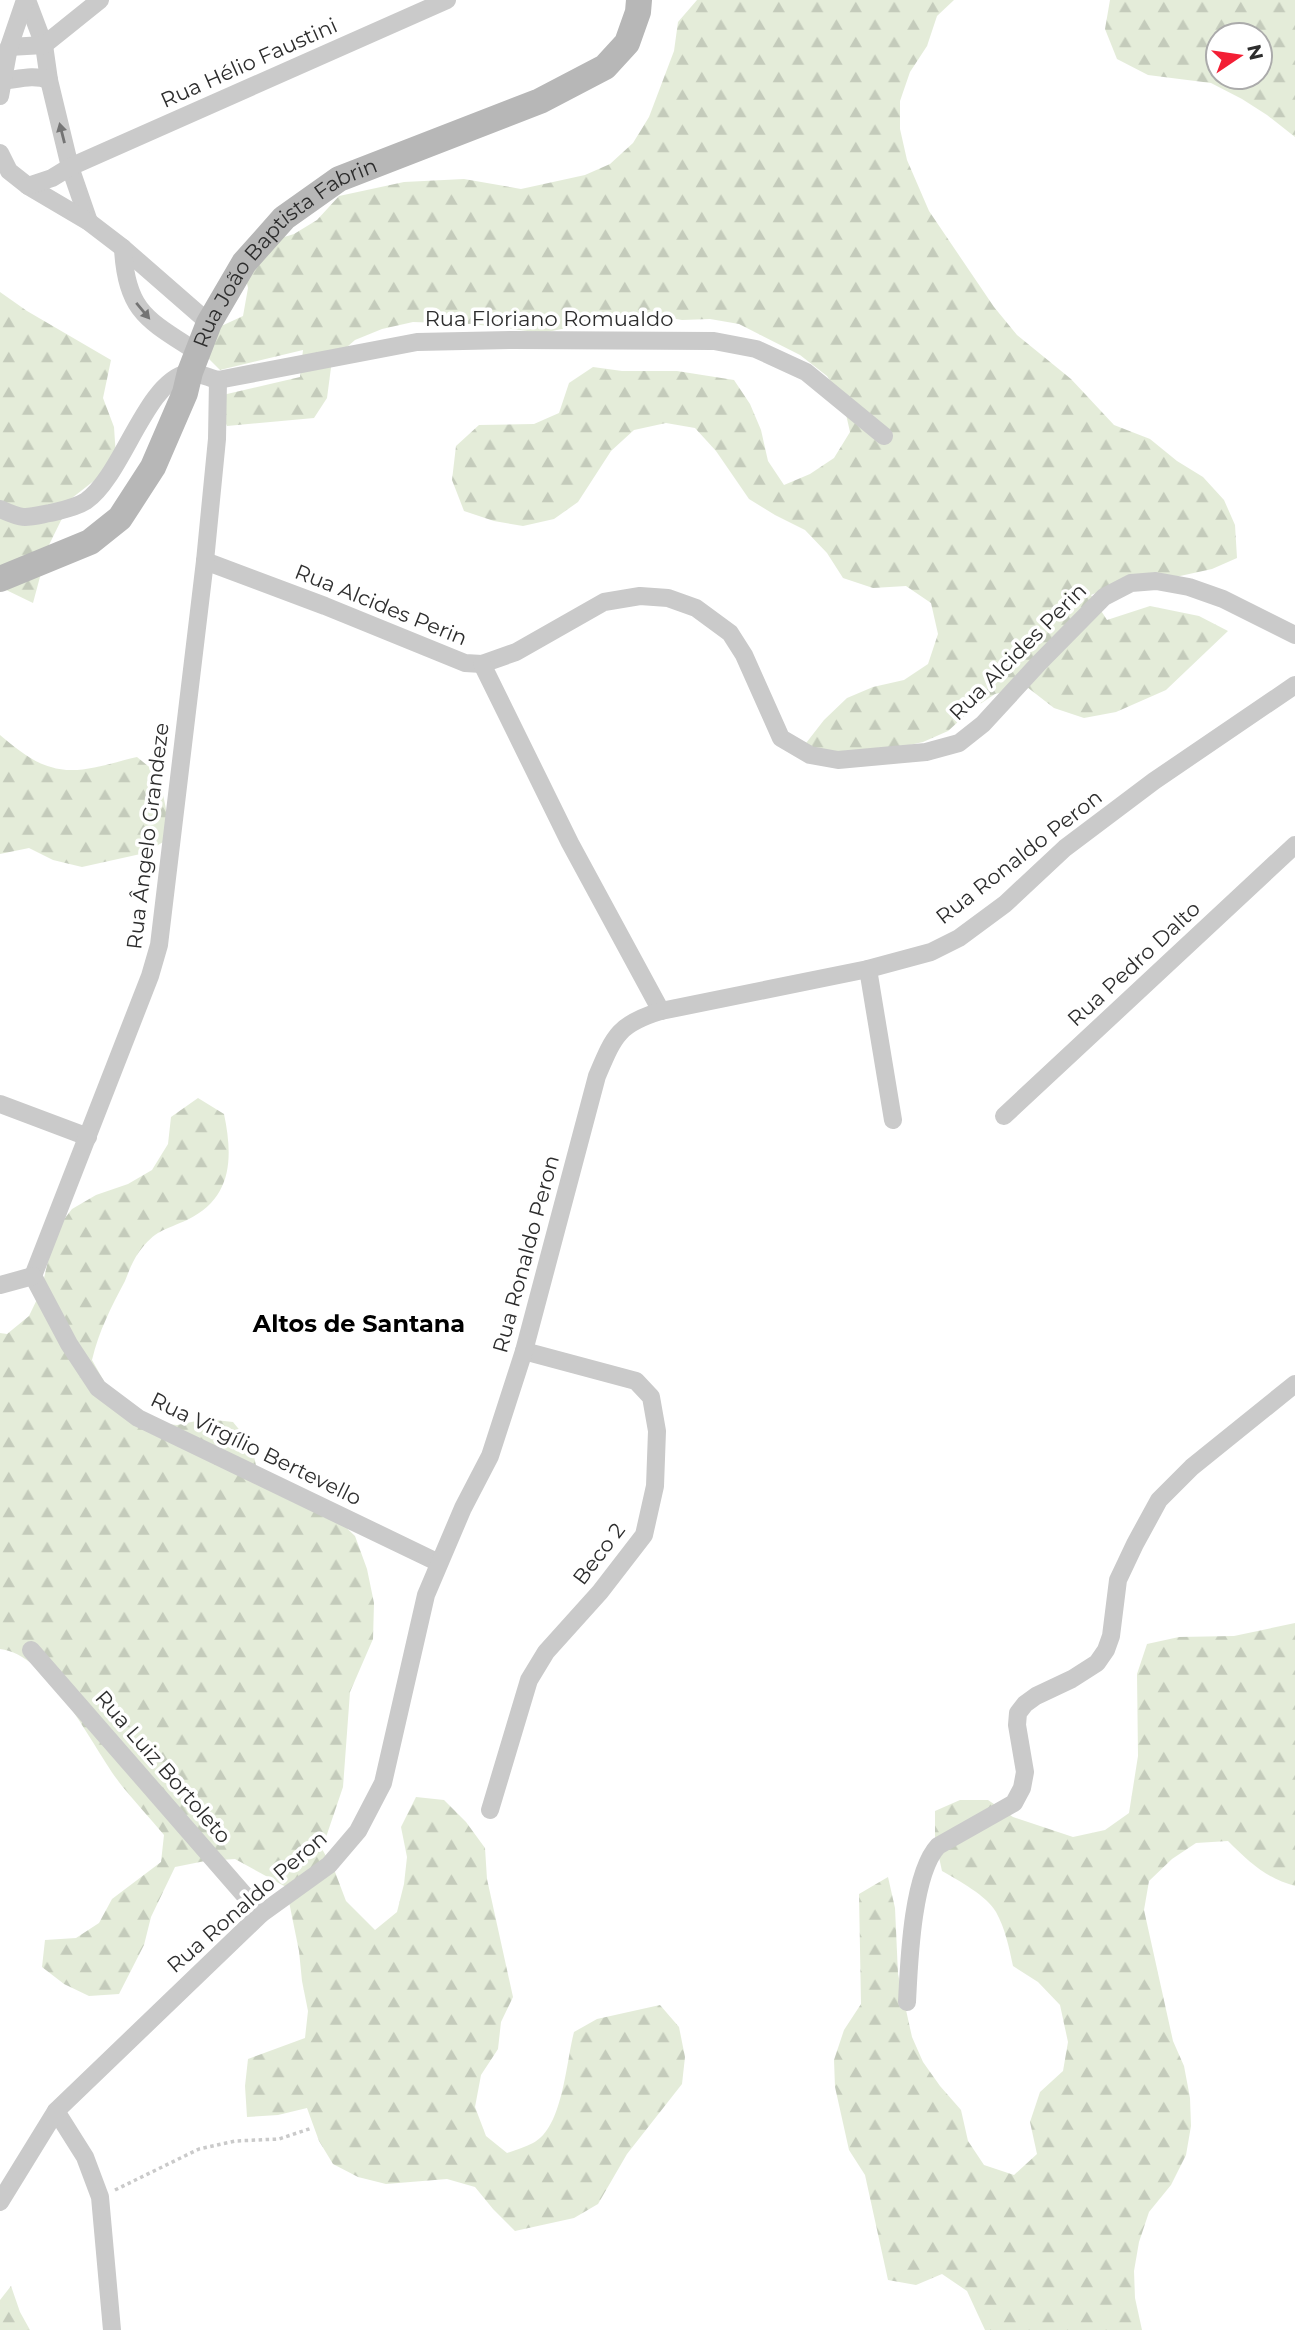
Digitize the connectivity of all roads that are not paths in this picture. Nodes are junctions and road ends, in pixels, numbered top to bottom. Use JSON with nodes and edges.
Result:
{"nodes":[{"id":1,"x":26,"y":0,"type":"edge"},
{"id":2,"x":100,"y":0,"type":"edge"},
{"id":3,"x":447,"y":0,"type":"edge"},
{"id":4,"x":639,"y":0,"type":"edge"},
{"id":5,"x":44,"y":45,"type":"junction"},
{"id":6,"x":9,"y":47,"type":"junction"},
{"id":7,"x":49,"y":80,"type":"junction"},
{"id":8,"x":1,"y":89,"type":"edge"},
{"id":9,"x":0,"y":153,"type":"edge"},
{"id":10,"x":70,"y":167,"type":"junction"},
{"id":11,"x":28,"y":186,"type":"junction"},
{"id":12,"x":89,"y":222,"type":"junction"},
{"id":13,"x":123,"y":248,"type":"junction"},
{"id":14,"x":209,"y":323,"type":"junction"},
{"id":15,"x":194,"y":362,"type":"junction"},
{"id":16,"x":218,"y":380,"type":"junction"},
{"id":17,"x":884,"y":436,"type":"dead end"},
{"id":18,"x":0,"y":509,"type":"edge"},
{"id":19,"x":205,"y":561,"type":"junction"},
{"id":20,"x":0,"y":579,"type":"edge"},
{"id":21,"x":1295,"y":635,"type":"edge"},
{"id":22,"x":482,"y":664,"type":"junction"},
{"id":23,"x":1295,"y":685,"type":"edge"},
{"id":24,"x":1295,"y":845,"type":"edge"},
{"id":25,"x":868,"y":970,"type":"junction"},
{"id":26,"x":662,"y":1011,"type":"junction"},
{"id":27,"x":0,"y":1104,"type":"edge"},
{"id":28,"x":1004,"y":1116,"type":"dead end"},
{"id":29,"x":893,"y":1120,"type":"dead end"},
{"id":30,"x":88,"y":1137,"type":"junction"},
{"id":31,"x":33,"y":1276,"type":"junction"},
{"id":32,"x":0,"y":1285,"type":"edge"},
{"id":33,"x":524,"y":1351,"type":"junction"},
{"id":34,"x":1295,"y":1384,"type":"edge"},
{"id":35,"x":439,"y":1563,"type":"junction"},
{"id":36,"x":31,"y":1650,"type":"dead end"},
{"id":37,"x":490,"y":1810,"type":"dead end"},
{"id":38,"x":261,"y":1914,"type":"junction"},
{"id":39,"x":907,"y":2002,"type":"dead end"},
{"id":40,"x":57,"y":2111,"type":"junction"},
{"id":41,"x":0,"y":2202,"type":"edge"},
{"id":42,"x":112,"y":2330,"type":"edge"}],
"edges":[{"from":1,"to":5,"type":"street"},
{"from":1,"to":6,"type":"street"},
{"from":2,"to":5,"type":"street"},
{"from":3,"to":10,"type":"street","name":"Rua Hélio Faustini"},
{"from":4,"to":14,"type":"street","name":"Rua João Baptista Fabrin"},
{"from":5,"to":6,"type":"street"},
{"from":5,"to":7,"type":"street"},
{"from":6,"to":8,"type":"street"},
{"from":7,"to":8,"type":"street"},
{"from":10,"to":7,"type":"street","one_way":true},
{"from":9,"to":11,"type":"street"},
{"from":10,"to":11,"type":"street","name":"Rua Hélio Faustini"},
{"from":10,"to":12,"type":"street"},
{"from":11,"to":12,"type":"street"},
{"from":12,"to":13,"type":"street"},
{"from":13,"to":14,"type":"street"},
{"from":13,"to":15,"type":"street","name":"Rua Floriano Romualdo","one_way":true},
{"from":14,"to":15,"type":"street","name":"Rua João Baptista Fabrin"},
{"from":15,"to":16,"type":"street","name":"Rua Floriano Romualdo"},
{"from":15,"to":18,"type":"street"},
{"from":15,"to":20,"type":"street","name":"Rua João Baptista Fabrin"},
{"from":16,"to":17,"type":"street","name":"Rua Floriano Romualdo"},
{"from":16,"to":19,"type":"street","name":"Rua Ângelo Grandeze"},
{"from":19,"to":22,"type":"street","name":"Rua Alcides Perin"},
{"from":19,"to":30,"type":"street","name":"Rua Ângelo Grandeze"},
{"from":21,"to":22,"type":"street","name":"Rua Alcides Perin"},
{"from":22,"to":26,"type":"street"},
{"from":23,"to":25,"type":"street","name":"Rua Ronaldo Peron"},
{"from":24,"to":28,"type":"street","name":"Rua Pedro Dalto"},
{"from":25,"to":26,"type":"street","name":"Rua Ronaldo Peron"},
{"from":25,"to":29,"type":"street"},
{"from":26,"to":33,"type":"street","name":"Rua Ronaldo Peron"},
{"from":27,"to":30,"type":"street"},
{"from":30,"to":31,"type":"street","name":"Rua Ângelo Grandeze"},
{"from":31,"to":32,"type":"street"},
{"from":31,"to":35,"type":"street","name":"Rua Virgílio Bertevello"},
{"from":33,"to":35,"type":"street","name":"Rua Ronaldo Peron"},
{"from":33,"to":37,"type":"street","name":"Beco 2"},
{"from":34,"to":39,"type":"street"},
{"from":35,"to":38,"type":"street","name":"Rua Ronaldo Peron"},
{"from":36,"to":38,"type":"street","name":"Rua Luiz Bortoleto"},
{"from":38,"to":40,"type":"street","name":"Rua Ronaldo Peron"},
{"from":40,"to":41,"type":"street","name":"Rua Ronaldo Peron"},
{"from":40,"to":42,"type":"street"}]}
